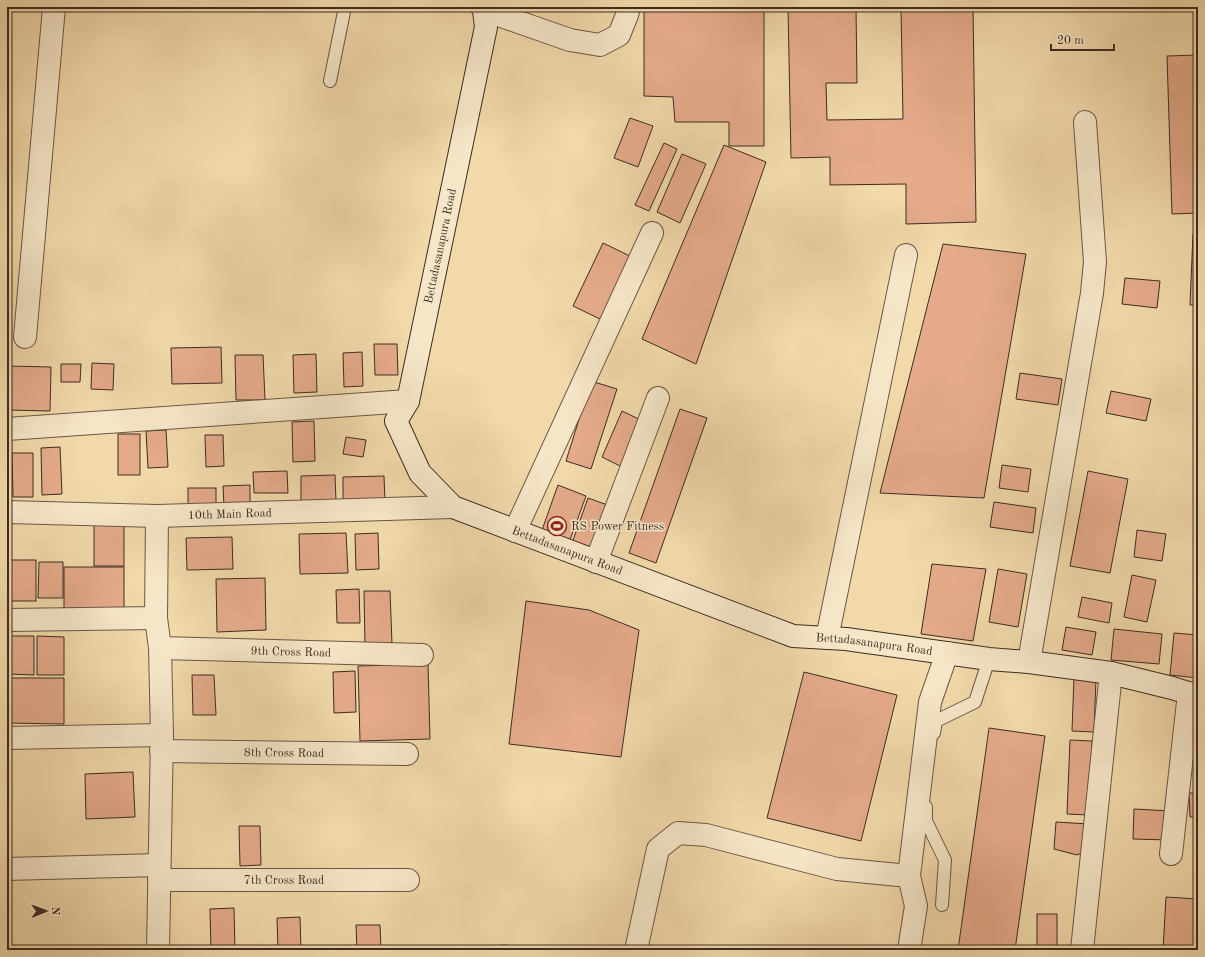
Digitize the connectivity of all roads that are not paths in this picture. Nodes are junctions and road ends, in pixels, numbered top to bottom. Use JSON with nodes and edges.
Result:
{"nodes":[{"id":1,"x":54,"y":7,"type":"edge"},
{"id":2,"x":345,"y":7,"type":"edge"},
{"id":3,"x":629,"y":7,"type":"edge"},
{"id":4,"x":483,"y":9,"type":"edge"},
{"id":5,"x":330,"y":81,"type":"dead end"},
{"id":6,"x":1085,"y":122,"type":"dead end"},
{"id":7,"x":652,"y":232,"type":"dead end"},
{"id":8,"x":906,"y":255,"type":"dead end"},
{"id":9,"x":25,"y":336,"type":"dead end"},
{"id":10,"x":658,"y":398,"type":"dead end"},
{"id":11,"x":408,"y":401,"type":"junction"},
{"id":12,"x":7,"y":429,"type":"edge"},
{"id":13,"x":453,"y":507,"type":"junction"},
{"id":14,"x":7,"y":512,"type":"edge"},
{"id":15,"x":157,"y":516,"type":"junction"},
{"id":16,"x":515,"y":531,"type":"junction"},
{"id":17,"x":596,"y":562,"type":"junction"},
{"id":18,"x":156,"y":618,"type":"junction"},
{"id":19,"x":7,"y":620,"type":"edge"},
{"id":20,"x":828,"y":638,"type":"junction"},
{"id":21,"x":160,"y":648,"type":"junction"},
{"id":22,"x":947,"y":653,"type":"junction"},
{"id":23,"x":422,"y":654,"type":"dead end"},
{"id":24,"x":989,"y":659,"type":"junction"},
{"id":25,"x":1029,"y":662,"type":"junction"},
{"id":26,"x":1111,"y":673,"type":"junction"},
{"id":27,"x":1193,"y":695,"type":"edge"},
{"id":28,"x":7,"y":738,"type":"edge"},
{"id":29,"x":162,"y":743,"type":"junction"},
{"id":30,"x":407,"y":754,"type":"dead end"},
{"id":31,"x":1171,"y":854,"type":"dead end"},
{"id":32,"x":7,"y":869,"type":"edge"},
{"id":33,"x":159,"y":873,"type":"junction"},
{"id":34,"x":910,"y":876,"type":"junction"},
{"id":35,"x":408,"y":880,"type":"dead end"},
{"id":36,"x":942,"y":905,"type":"dead end"},
{"id":37,"x":158,"y":950,"type":"edge"},
{"id":38,"x":636,"y":950,"type":"edge"},
{"id":39,"x":909,"y":950,"type":"edge"},
{"id":40,"x":1082,"y":950,"type":"edge"}],
"edges":[{"from":1,"to":9,"type":"street"},
{"from":2,"to":5,"type":"lane"},
{"from":3,"to":4,"type":"street"},
{"from":4,"to":11,"type":"street","name":"Bettadasanapura Road"},
{"from":6,"to":25,"type":"street"},
{"from":7,"to":16,"type":"street"},
{"from":8,"to":20,"type":"street"},
{"from":10,"to":17,"type":"street"},
{"from":11,"to":12,"type":"street"},
{"from":11,"to":13,"type":"street","name":"Bettadasanapura Road"},
{"from":13,"to":15,"type":"street","name":"10th Main Road"},
{"from":13,"to":16,"type":"street","name":"Bettadasanapura Road"},
{"from":14,"to":15,"type":"street","name":"10th Main Road"},
{"from":15,"to":18,"type":"street"},
{"from":16,"to":17,"type":"street","name":"Bettadasanapura Road"},
{"from":17,"to":20,"type":"street","name":"Bettadasanapura Road"},
{"from":18,"to":19,"type":"street"},
{"from":18,"to":21,"type":"street"},
{"from":20,"to":22,"type":"street","name":"Bettadasanapura Road"},
{"from":21,"to":23,"type":"street","name":"9th Cross Road"},
{"from":21,"to":29,"type":"street"},
{"from":22,"to":24,"type":"street","name":"Bettadasanapura Road"},
{"from":22,"to":34,"type":"street"},
{"from":24,"to":25,"type":"street","name":"Bettadasanapura Road"},
{"from":24,"to":36,"type":"lane"},
{"from":25,"to":26,"type":"street","name":"Bettadasanapura Road"},
{"from":26,"to":27,"type":"street","name":"Bettadasanapura Road"},
{"from":26,"to":40,"type":"street"},
{"from":27,"to":31,"type":"street"},
{"from":28,"to":29,"type":"street","name":"8th Cross Road"},
{"from":29,"to":30,"type":"street","name":"8th Cross Road"},
{"from":29,"to":33,"type":"street"},
{"from":32,"to":33,"type":"street","name":"7th Cross Road"},
{"from":33,"to":35,"type":"street","name":"7th Cross Road"},
{"from":33,"to":37,"type":"street"},
{"from":34,"to":38,"type":"street"},
{"from":34,"to":39,"type":"street"}]}
